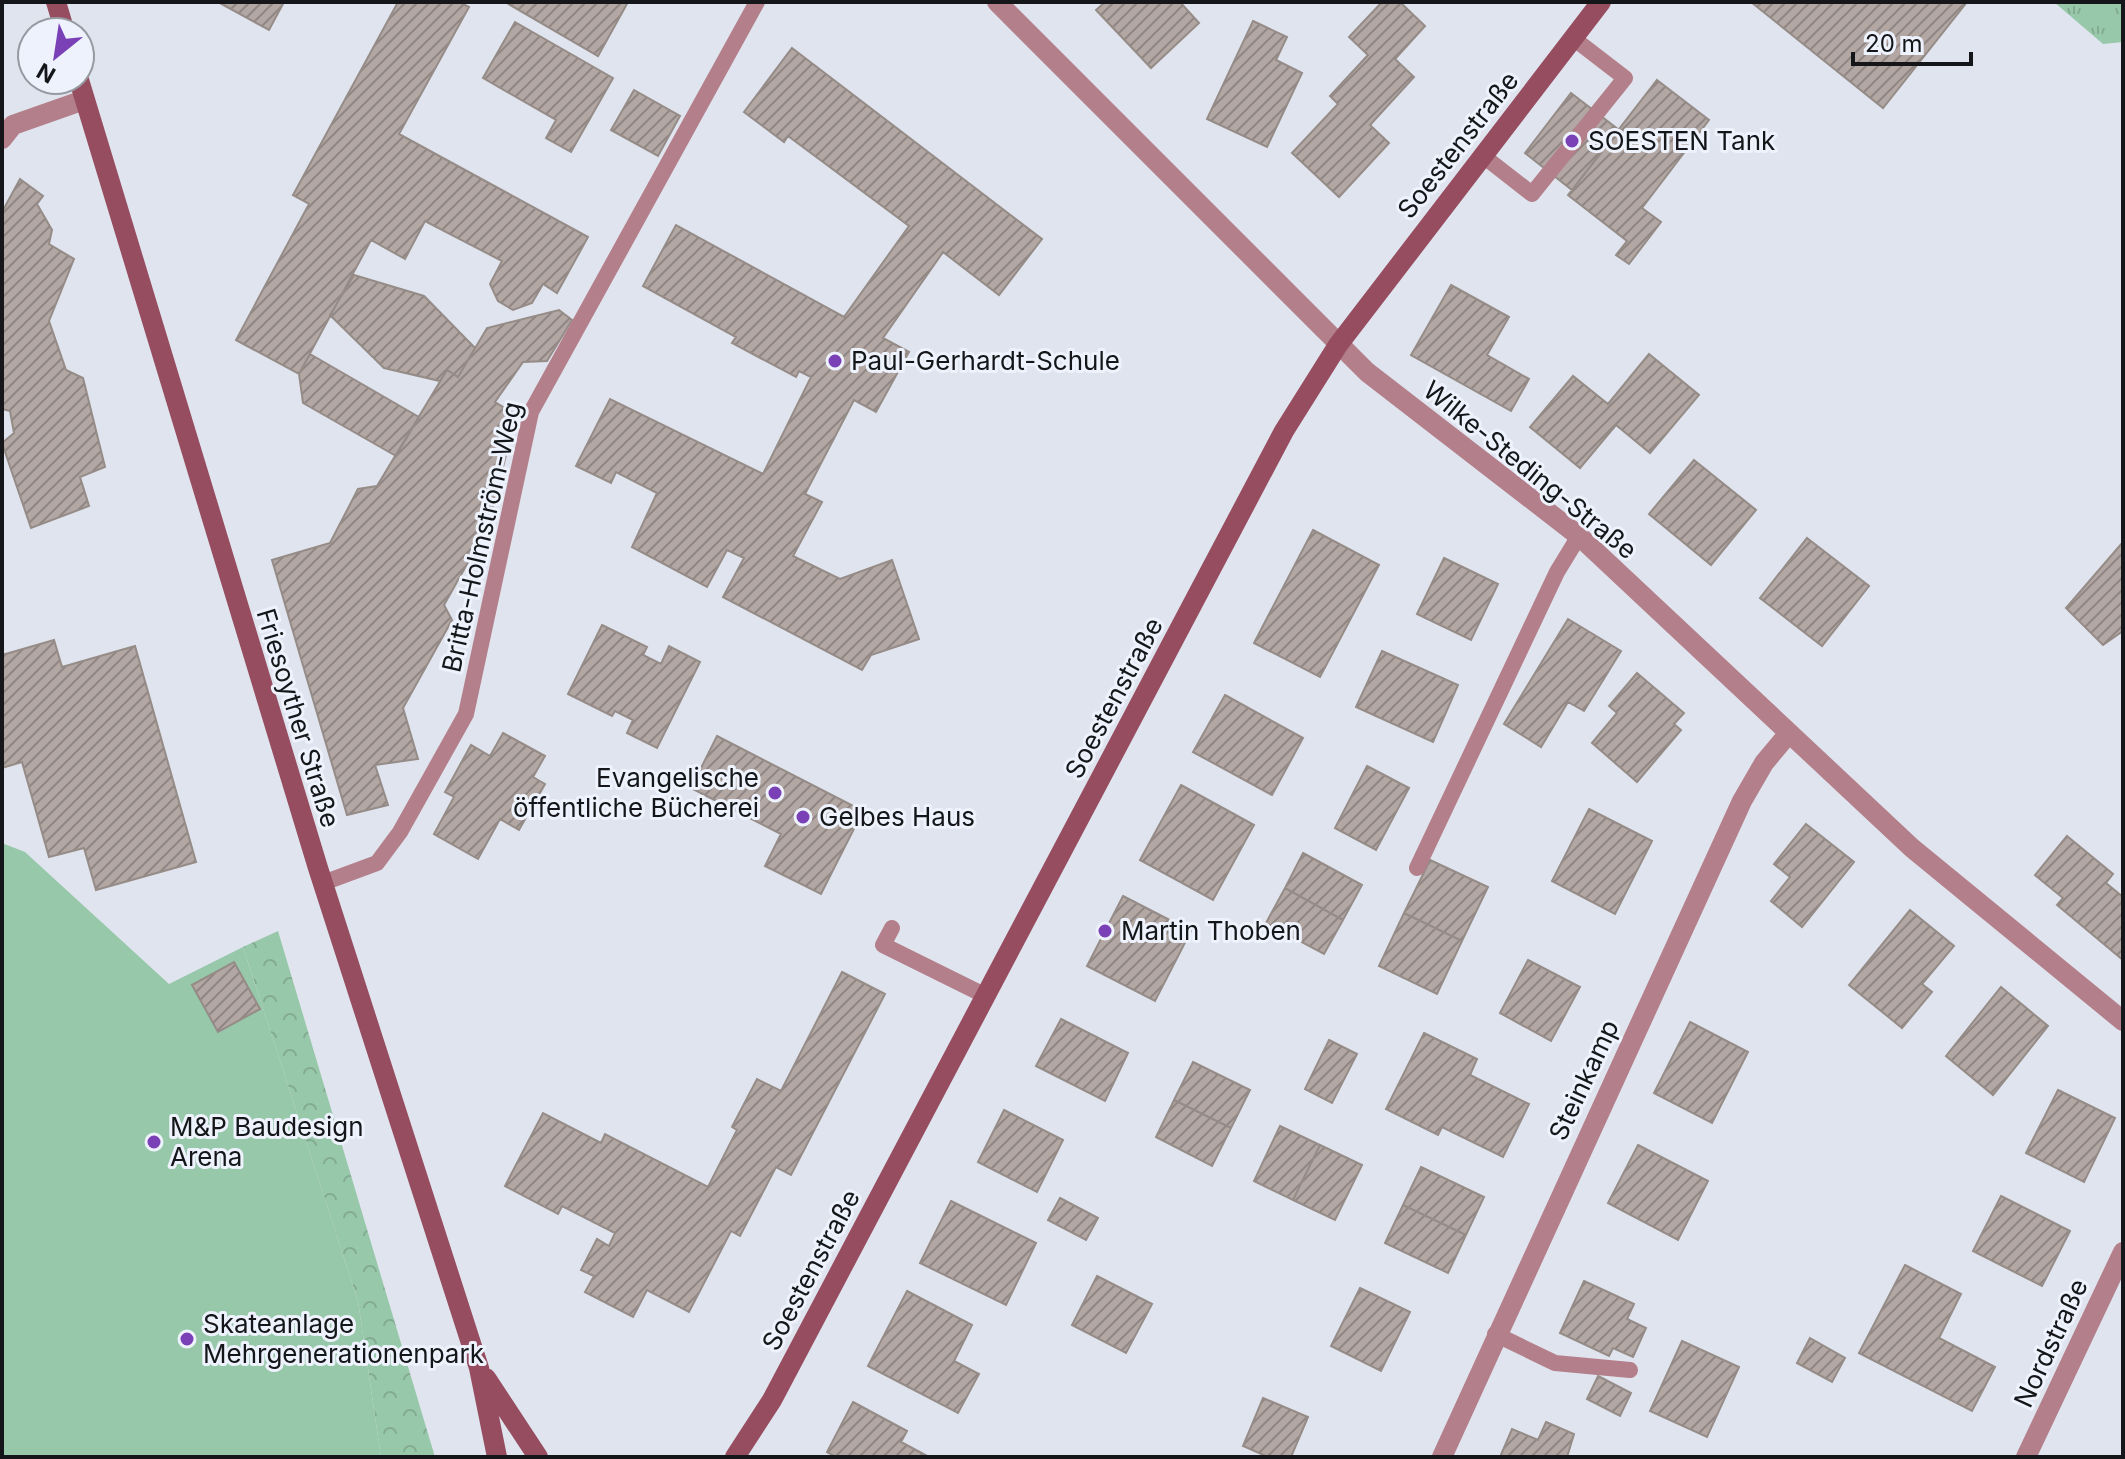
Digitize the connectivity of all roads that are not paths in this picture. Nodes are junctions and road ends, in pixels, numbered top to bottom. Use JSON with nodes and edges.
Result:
{"nodes":[{"id":1,"x":757,"y":2,"type":"edge"},
{"id":2,"x":997,"y":2,"type":"edge"},
{"id":3,"x":1601,"y":2,"type":"edge"},
{"id":4,"x":1573,"y":38,"type":"junction"},
{"id":5,"x":70,"y":96,"type":"edge"},
{"id":6,"x":84,"y":96,"type":"edge"},
{"id":7,"x":2,"y":139,"type":"edge"},
{"id":8,"x":1482,"y":155,"type":"junction"},
{"id":9,"x":1338,"y":345,"type":"junction"},
{"id":10,"x":1579,"y":536,"type":"junction"},
{"id":11,"x":1789,"y":733,"type":"junction"},
{"id":12,"x":1417,"y":868,"type":"dead end"},
{"id":13,"x":323,"y":883,"type":"junction"},
{"id":14,"x":892,"y":928,"type":"dead end"},
{"id":15,"x":986,"y":996,"type":"junction"},
{"id":16,"x":2123,"y":1021,"type":"edge"},
{"id":17,"x":2123,"y":1252,"type":"edge"},
{"id":18,"x":1495,"y":1334,"type":"junction"},
{"id":19,"x":479,"y":1368,"type":"junction"},
{"id":20,"x":1630,"y":1370,"type":"dead end"},
{"id":21,"x":497,"y":1457,"type":"edge"},
{"id":22,"x":538,"y":1457,"type":"edge"},
{"id":23,"x":735,"y":1457,"type":"edge"},
{"id":24,"x":1442,"y":1457,"type":"edge"},
{"id":25,"x":2026,"y":1457,"type":"edge"}],
"edges":[{"from":1,"to":13,"type":"lane","name":"Britta-Holmström-Weg"},
{"from":2,"to":9,"type":"street","name":"Wilke-Steding-Straße"},
{"from":3,"to":4,"type":"street","name":"Soestenstraße"},
{"from":4,"to":8,"type":"street","name":"Soestenstraße"},
{"from":4,"to":8,"type":"lane"},
{"from":5,"to":7,"type":"street"},
{"from":6,"to":13,"type":"street","name":"Friesoyther Straße"},
{"from":8,"to":9,"type":"street","name":"Soestenstraße"},
{"from":9,"to":10,"type":"street","name":"Wilke-Steding-Straße"},
{"from":9,"to":15,"type":"street","name":"Soestenstraße"},
{"from":10,"to":11,"type":"street","name":"Wilke-Steding-Straße"},
{"from":10,"to":12,"type":"lane"},
{"from":11,"to":16,"type":"street","name":"Wilke-Steding-Straße"},
{"from":11,"to":18,"type":"street","name":"Steinkamp"},
{"from":13,"to":19,"type":"street","name":"Friesoyther Straße"},
{"from":14,"to":15,"type":"lane"},
{"from":15,"to":23,"type":"street","name":"Soestenstraße"},
{"from":17,"to":25,"type":"street","name":"Nordstraße"},
{"from":18,"to":20,"type":"lane"},
{"from":18,"to":24,"type":"street","name":"Steinkamp"},
{"from":19,"to":21,"type":"street","name":"Friesoyther Straße"},
{"from":19,"to":22,"type":"street","name":"Friesoyther Straße"}]}
